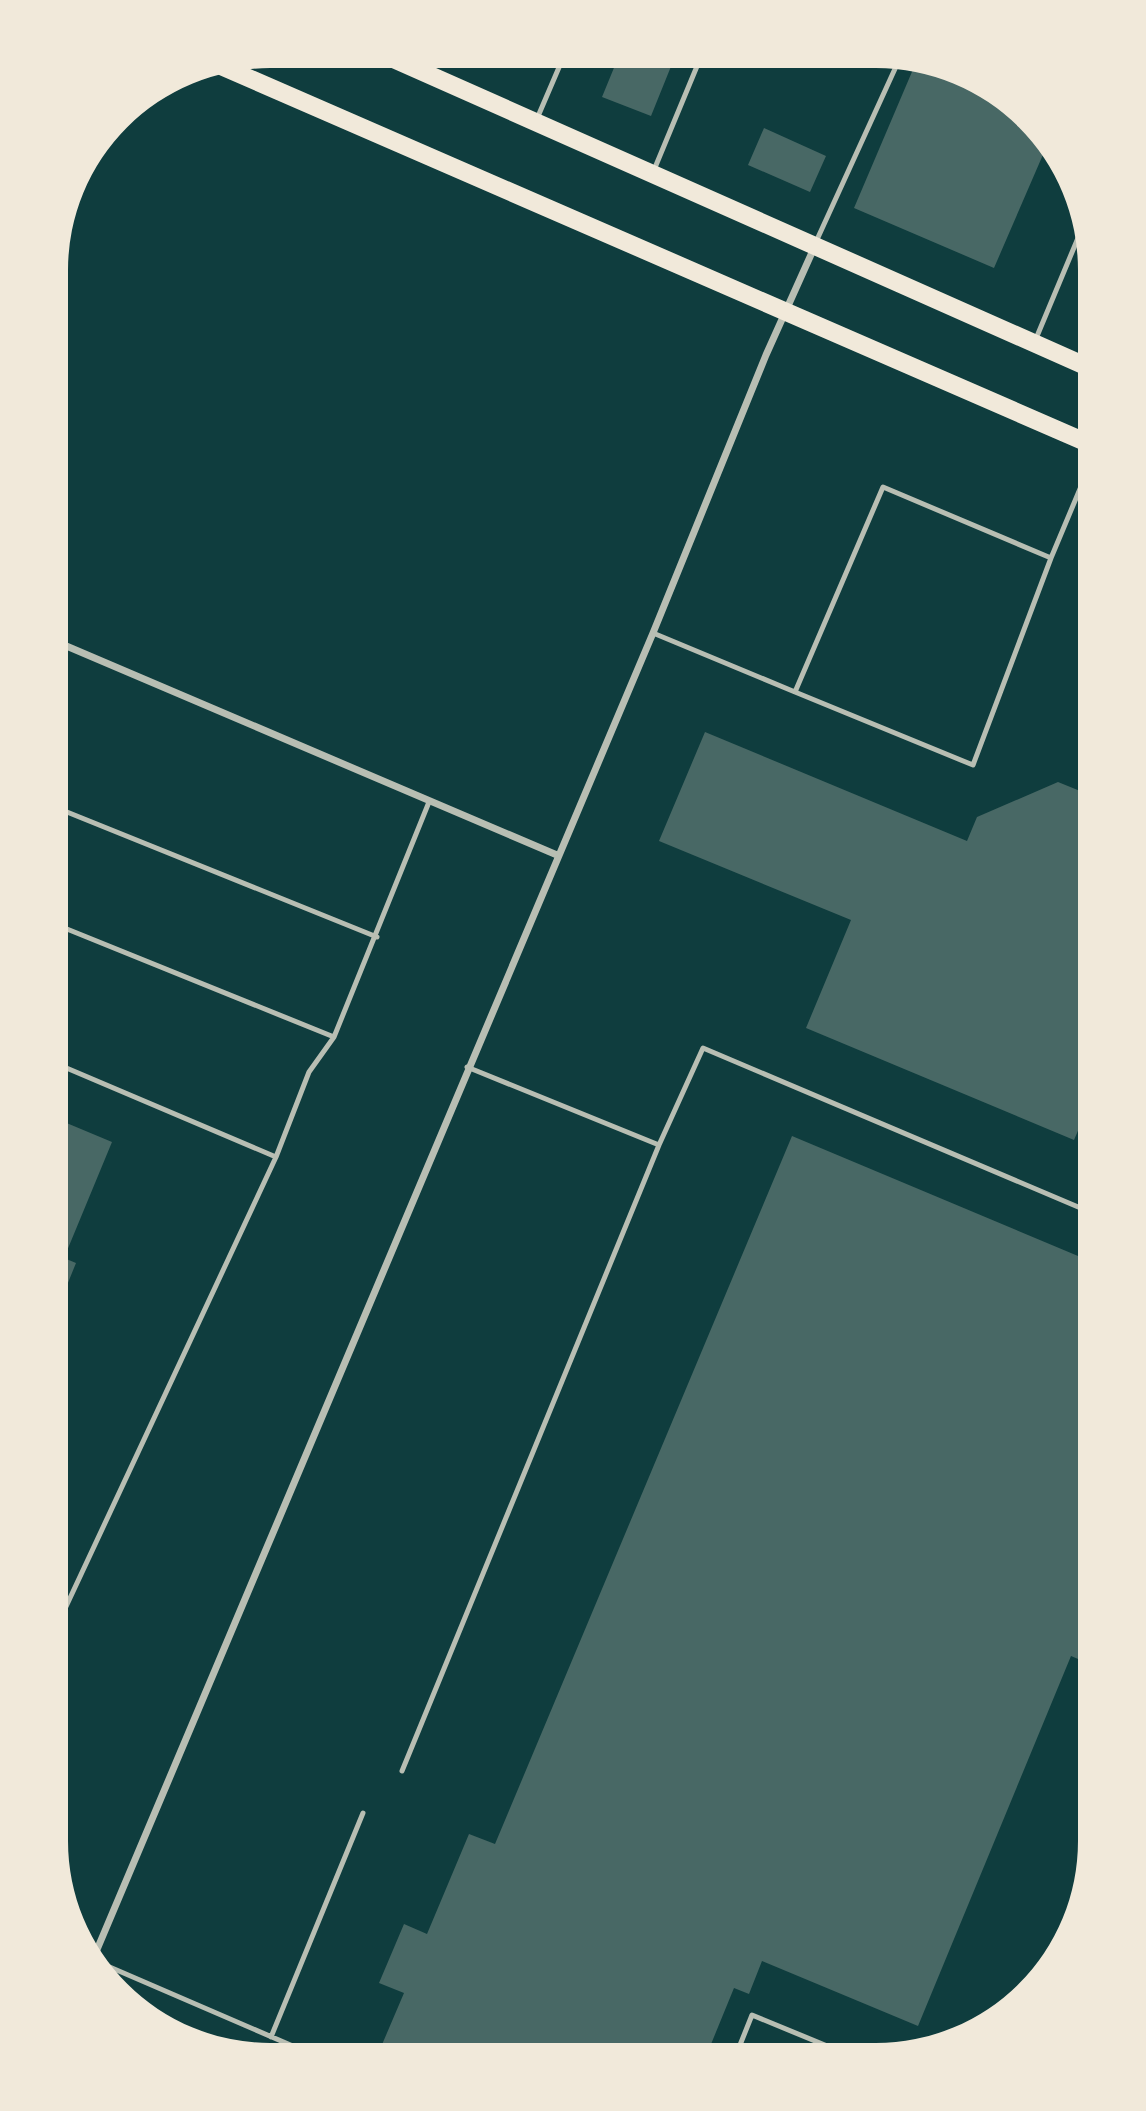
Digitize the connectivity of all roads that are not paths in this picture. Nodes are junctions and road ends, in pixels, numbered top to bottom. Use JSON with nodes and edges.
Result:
{"nodes":[{"id":1,"x":696,"y":68,"type":"edge"},
{"id":2,"x":415,"y":69,"type":"edge"},
{"id":3,"x":559,"y":69,"type":"edge"},
{"id":4,"x":895,"y":70,"type":"edge"},
{"id":5,"x":234,"y":72,"type":"edge"},
{"id":6,"x":535,"y":124,"type":"junction"},
{"id":7,"x":652,"y":176,"type":"junction"},
{"id":8,"x":1076,"y":243,"type":"edge"},
{"id":9,"x":814,"y":247,"type":"junction"},
{"id":10,"x":785,"y":311,"type":"junction"},
{"id":11,"x":1034,"y":344,"type":"junction"},
{"id":12,"x":1078,"y":363,"type":"edge"},
{"id":13,"x":1078,"y":439,"type":"edge"},
{"id":14,"x":1078,"y":494,"type":"edge"},
{"id":15,"x":1051,"y":558,"type":"junction"},
{"id":16,"x":653,"y":633,"type":"junction"},
{"id":17,"x":68,"y":647,"type":"edge"},
{"id":18,"x":795,"y":692,"type":"junction"},
{"id":19,"x":429,"y":802,"type":"junction"},
{"id":20,"x":68,"y":812,"type":"edge"},
{"id":21,"x":557,"y":855,"type":"junction"},
{"id":22,"x":68,"y":929,"type":"edge"},
{"id":23,"x":377,"y":937,"type":"junction"},
{"id":24,"x":334,"y":1037,"type":"junction"},
{"id":25,"x":467,"y":1067,"type":"junction"},
{"id":26,"x":68,"y":1069,"type":"edge"},
{"id":27,"x":659,"y":1145,"type":"junction"},
{"id":28,"x":276,"y":1157,"type":"junction"},
{"id":29,"x":1077,"y":1207,"type":"edge"},
{"id":30,"x":68,"y":1602,"type":"edge"},
{"id":31,"x":402,"y":1771,"type":"dead end"},
{"id":32,"x":363,"y":1813,"type":"dead end"},
{"id":33,"x":98,"y":1946,"type":"edge"},
{"id":34,"x":114,"y":1969,"type":"edge"},
{"id":35,"x":271,"y":2037,"type":"junction"},
{"id":36,"x":285,"y":2043,"type":"edge"},
{"id":37,"x":741,"y":2043,"type":"edge"},
{"id":38,"x":820,"y":2043,"type":"edge"}],
"edges":[{"from":1,"to":7,"type":"lane"},
{"from":2,"to":6,"type":"main road"},
{"from":3,"to":6,"type":"lane"},
{"from":4,"to":9,"type":"lane"},
{"from":5,"to":10,"type":"main road"},
{"from":6,"to":7,"type":"main road"},
{"from":7,"to":9,"type":"main road"},
{"from":8,"to":11,"type":"lane"},
{"from":9,"to":10,"type":"street"},
{"from":9,"to":11,"type":"main road"},
{"from":10,"to":13,"type":"main road"},
{"from":10,"to":16,"type":"street"},
{"from":11,"to":12,"type":"main road"},
{"from":14,"to":15,"type":"lane"},
{"from":15,"to":18,"type":"lane"},
{"from":15,"to":18,"type":"lane"},
{"from":16,"to":18,"type":"lane"},
{"from":16,"to":21,"type":"street"},
{"from":17,"to":19,"type":"street"},
{"from":19,"to":21,"type":"street"},
{"from":19,"to":23,"type":"lane"},
{"from":20,"to":23,"type":"lane"},
{"from":21,"to":25,"type":"street"},
{"from":22,"to":24,"type":"lane"},
{"from":23,"to":24,"type":"lane"},
{"from":24,"to":28,"type":"lane"},
{"from":25,"to":27,"type":"lane"},
{"from":25,"to":33,"type":"street"},
{"from":26,"to":28,"type":"lane"},
{"from":27,"to":29,"type":"lane"},
{"from":27,"to":31,"type":"lane"},
{"from":28,"to":30,"type":"lane"},
{"from":32,"to":35,"type":"lane"},
{"from":34,"to":35,"type":"lane"},
{"from":35,"to":36,"type":"lane"},
{"from":37,"to":38,"type":"lane"}]}
